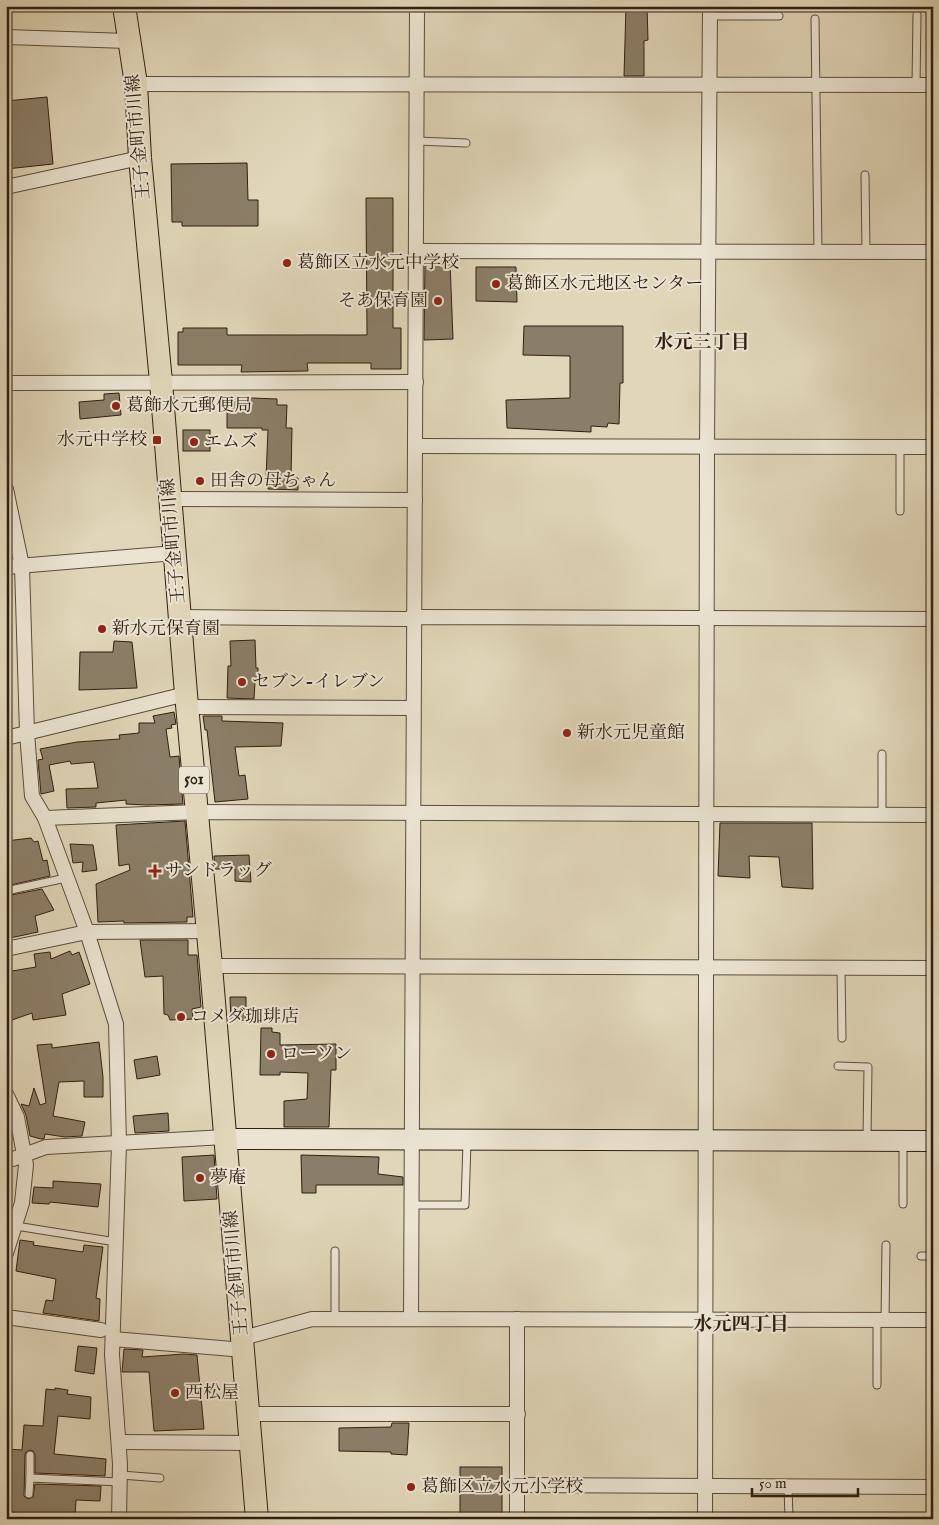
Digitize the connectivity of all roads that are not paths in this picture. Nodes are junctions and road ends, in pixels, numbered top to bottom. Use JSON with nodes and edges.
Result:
{"nodes":[{"id":1,"x":115,"y":6,"type":"edge"},
{"id":2,"x":124,"y":6,"type":"edge"},
{"id":3,"x":417,"y":6,"type":"edge"},
{"id":4,"x":710,"y":11,"type":"edge"},
{"id":5,"x":917,"y":15,"type":"dead end"},
{"id":6,"x":779,"y":16,"type":"dead end"},
{"id":7,"x":815,"y":19,"type":"dead end"},
{"id":8,"x":6,"y":37,"type":"edge"},
{"id":9,"x":128,"y":41,"type":"junction"},
{"id":10,"x":136,"y":84,"type":"junction"},
{"id":11,"x":417,"y":84,"type":"junction"},
{"id":12,"x":815,"y":84,"type":"junction"},
{"id":13,"x":710,"y":85,"type":"junction"},
{"id":14,"x":916,"y":85,"type":"junction"},
{"id":15,"x":933,"y":85,"type":"edge"},
{"id":16,"x":417,"y":142,"type":"junction"},
{"id":17,"x":466,"y":143,"type":"dead end"},
{"id":18,"x":140,"y":158,"type":"junction"},
{"id":19,"x":865,"y":175,"type":"dead end"},
{"id":20,"x":6,"y":187,"type":"edge"},
{"id":21,"x":416,"y":251,"type":"junction"},
{"id":22,"x":710,"y":251,"type":"junction"},
{"id":23,"x":818,"y":252,"type":"junction"},
{"id":24,"x":866,"y":252,"type":"junction"},
{"id":25,"x":933,"y":252,"type":"edge"},
{"id":26,"x":6,"y":382,"type":"edge"},
{"id":27,"x":161,"y":382,"type":"junction"},
{"id":28,"x":416,"y":382,"type":"junction"},
{"id":29,"x":415,"y":446,"type":"junction"},
{"id":30,"x":707,"y":446,"type":"junction"},
{"id":31,"x":900,"y":447,"type":"junction"},
{"id":32,"x":933,"y":447,"type":"edge"},
{"id":33,"x":6,"y":489,"type":"edge"},
{"id":34,"x":170,"y":499,"type":"junction"},
{"id":35,"x":415,"y":500,"type":"junction"},
{"id":36,"x":900,"y":510,"type":"dead end"},
{"id":37,"x":175,"y":553,"type":"junction"},
{"id":38,"x":22,"y":566,"type":"junction"},
{"id":39,"x":6,"y":567,"type":"edge"},
{"id":40,"x":180,"y":617,"type":"junction"},
{"id":41,"x":414,"y":617,"type":"junction"},
{"id":42,"x":707,"y":618,"type":"junction"},
{"id":43,"x":933,"y":619,"type":"edge"},
{"id":44,"x":187,"y":701,"type":"junction"},
{"id":45,"x":413,"y":708,"type":"junction"},
{"id":46,"x":27,"y":733,"type":"junction"},
{"id":47,"x":6,"y":738,"type":"edge"},
{"id":48,"x":882,"y":754,"type":"dead end"},
{"id":49,"x":197,"y":812,"type":"junction"},
{"id":50,"x":414,"y":813,"type":"junction"},
{"id":51,"x":882,"y":814,"type":"junction"},
{"id":52,"x":933,"y":814,"type":"edge"},
{"id":53,"x":707,"y":815,"type":"junction"},
{"id":54,"x":45,"y":818,"type":"junction"},
{"id":55,"x":66,"y":878,"type":"junction"},
{"id":56,"x":6,"y":890,"type":"edge"},
{"id":57,"x":208,"y":931,"type":"junction"},
{"id":58,"x":87,"y":932,"type":"junction"},
{"id":59,"x":6,"y":948,"type":"edge"},
{"id":60,"x":211,"y":966,"type":"junction"},
{"id":61,"x":412,"y":966,"type":"junction"},
{"id":62,"x":706,"y":967,"type":"junction"},
{"id":63,"x":841,"y":968,"type":"junction"},
{"id":64,"x":933,"y":968,"type":"edge"},
{"id":65,"x":842,"y":1038,"type":"dead end"},
{"id":66,"x":838,"y":1066,"type":"dead end"},
{"id":67,"x":6,"y":1094,"type":"edge"},
{"id":68,"x":225,"y":1138,"type":"junction"},
{"id":69,"x":412,"y":1139,"type":"junction"},
{"id":70,"x":466,"y":1139,"type":"junction"},
{"id":71,"x":706,"y":1140,"type":"junction"},
{"id":72,"x":867,"y":1141,"type":"junction"},
{"id":73,"x":903,"y":1141,"type":"junction"},
{"id":74,"x":933,"y":1141,"type":"edge"},
{"id":75,"x":119,"y":1144,"type":"junction"},
{"id":76,"x":25,"y":1155,"type":"junction"},
{"id":77,"x":6,"y":1158,"type":"edge"},
{"id":78,"x":412,"y":1204,"type":"junction"},
{"id":79,"x":903,"y":1204,"type":"dead end"},
{"id":80,"x":16,"y":1226,"type":"junction"},
{"id":81,"x":116,"y":1242,"type":"junction"},
{"id":82,"x":886,"y":1245,"type":"dead end"},
{"id":83,"x":334,"y":1251,"type":"dead end"},
{"id":84,"x":6,"y":1253,"type":"edge"},
{"id":85,"x":921,"y":1256,"type":"dead end"},
{"id":86,"x":933,"y":1256,"type":"edge"},
{"id":87,"x":6,"y":1317,"type":"edge"},
{"id":88,"x":334,"y":1319,"type":"junction"},
{"id":89,"x":411,"y":1319,"type":"junction"},
{"id":90,"x":517,"y":1319,"type":"junction"},
{"id":91,"x":705,"y":1320,"type":"junction"},
{"id":92,"x":933,"y":1320,"type":"edge"},
{"id":93,"x":881,"y":1321,"type":"junction"},
{"id":94,"x":101,"y":1330,"type":"dead end"},
{"id":95,"x":113,"y":1339,"type":"junction"},
{"id":96,"x":243,"y":1344,"type":"junction"},
{"id":97,"x":877,"y":1385,"type":"dead end"},
{"id":98,"x":249,"y":1414,"type":"junction"},
{"id":99,"x":518,"y":1414,"type":"junction"},
{"id":100,"x":119,"y":1442,"type":"junction"},
{"id":101,"x":250,"y":1443,"type":"junction"},
{"id":102,"x":30,"y":1455,"type":"dead end"},
{"id":103,"x":30,"y":1478,"type":"junction"},
{"id":104,"x":160,"y":1478,"type":"dead end"},
{"id":105,"x":120,"y":1479,"type":"junction"},
{"id":106,"x":518,"y":1485,"type":"junction"},
{"id":107,"x":705,"y":1485,"type":"junction"},
{"id":108,"x":788,"y":1486,"type":"junction"},
{"id":109,"x":933,"y":1487,"type":"edge"},
{"id":110,"x":29,"y":1494,"type":"dead end"},
{"id":111,"x":119,"y":1519,"type":"edge"},
{"id":112,"x":257,"y":1519,"type":"edge"},
{"id":113,"x":518,"y":1519,"type":"edge"},
{"id":114,"x":704,"y":1519,"type":"edge"},
{"id":115,"x":789,"y":1519,"type":"edge"}],
"edges":[{"from":1,"to":9,"type":"main road","name":"王子金町市川線","number":"501"},
{"from":2,"to":9,"type":"main road","name":"王子金町市川線","number":"501"},
{"from":3,"to":11,"type":"street"},
{"from":4,"to":6,"type":"lane"},
{"from":4,"to":13,"type":"street"},
{"from":5,"to":14,"type":"lane"},
{"from":7,"to":12,"type":"lane"},
{"from":8,"to":9,"type":"street"},
{"from":9,"to":10,"type":"main road","name":"王子金町市川線","number":"501"},
{"from":10,"to":11,"type":"street"},
{"from":10,"to":18,"type":"main road","name":"王子金町市川線","number":"501"},
{"from":11,"to":13,"type":"street"},
{"from":11,"to":16,"type":"street"},
{"from":12,"to":13,"type":"street"},
{"from":12,"to":14,"type":"street"},
{"from":12,"to":23,"type":"lane"},
{"from":13,"to":22,"type":"street"},
{"from":14,"to":15,"type":"street"},
{"from":16,"to":17,"type":"lane"},
{"from":16,"to":21,"type":"street"},
{"from":18,"to":20,"type":"street"},
{"from":18,"to":27,"type":"main road","name":"王子金町市川線","number":"501"},
{"from":19,"to":24,"type":"lane"},
{"from":21,"to":22,"type":"street"},
{"from":21,"to":28,"type":"street"},
{"from":22,"to":23,"type":"street"},
{"from":22,"to":30,"type":"street"},
{"from":23,"to":24,"type":"street"},
{"from":24,"to":25,"type":"street"},
{"from":26,"to":27,"type":"street"},
{"from":27,"to":28,"type":"street"},
{"from":27,"to":34,"type":"main road","name":"王子金町市川線","number":"501"},
{"from":28,"to":29,"type":"street"},
{"from":29,"to":30,"type":"street"},
{"from":29,"to":35,"type":"street"},
{"from":30,"to":31,"type":"street"},
{"from":30,"to":42,"type":"street"},
{"from":31,"to":32,"type":"street"},
{"from":31,"to":36,"type":"lane"},
{"from":33,"to":38,"type":"street"},
{"from":34,"to":35,"type":"street"},
{"from":34,"to":37,"type":"main road","name":"王子金町市川線","number":"501"},
{"from":35,"to":41,"type":"street"},
{"from":37,"to":38,"type":"street"},
{"from":37,"to":40,"type":"main road","name":"王子金町市川線","number":"501"},
{"from":38,"to":39,"type":"street"},
{"from":38,"to":46,"type":"street"},
{"from":40,"to":41,"type":"street"},
{"from":40,"to":44,"type":"main road","name":"王子金町市川線","number":"501"},
{"from":41,"to":42,"type":"street"},
{"from":41,"to":45,"type":"street"},
{"from":42,"to":43,"type":"street"},
{"from":42,"to":53,"type":"street"},
{"from":44,"to":45,"type":"street"},
{"from":44,"to":46,"type":"street"},
{"from":44,"to":49,"type":"main road","name":"王子金町市川線","number":"501"},
{"from":45,"to":50,"type":"street"},
{"from":46,"to":47,"type":"street"},
{"from":46,"to":54,"type":"street"},
{"from":48,"to":51,"type":"lane"},
{"from":49,"to":50,"type":"street"},
{"from":49,"to":54,"type":"street"},
{"from":49,"to":57,"type":"main road","name":"王子金町市川線","number":"501"},
{"from":50,"to":53,"type":"street"},
{"from":50,"to":61,"type":"street"},
{"from":51,"to":52,"type":"street"},
{"from":51,"to":53,"type":"street"},
{"from":53,"to":62,"type":"street"},
{"from":54,"to":55,"type":"street"},
{"from":55,"to":56,"type":"lane"},
{"from":55,"to":58,"type":"street"},
{"from":57,"to":58,"type":"street"},
{"from":57,"to":60,"type":"main road","name":"王子金町市川線","number":"501"},
{"from":58,"to":59,"type":"street"},
{"from":58,"to":75,"type":"street"},
{"from":60,"to":61,"type":"street"},
{"from":60,"to":68,"type":"main road","name":"王子金町市川線","number":"501"},
{"from":61,"to":62,"type":"street"},
{"from":61,"to":69,"type":"street"},
{"from":62,"to":63,"type":"street"},
{"from":62,"to":71,"type":"street"},
{"from":63,"to":64,"type":"street"},
{"from":63,"to":65,"type":"lane"},
{"from":66,"to":72,"type":"lane"},
{"from":67,"to":76,"type":"street"},
{"from":68,"to":69,"type":"street"},
{"from":68,"to":75,"type":"street"},
{"from":68,"to":96,"type":"main road","name":"王子金町市川線","number":"501"},
{"from":69,"to":70,"type":"street"},
{"from":69,"to":78,"type":"street"},
{"from":70,"to":71,"type":"street"},
{"from":70,"to":78,"type":"lane"},
{"from":71,"to":72,"type":"street"},
{"from":71,"to":91,"type":"street"},
{"from":72,"to":73,"type":"street"},
{"from":73,"to":74,"type":"street"},
{"from":73,"to":79,"type":"lane"},
{"from":75,"to":76,"type":"street"},
{"from":75,"to":81,"type":"street"},
{"from":76,"to":77,"type":"street"},
{"from":76,"to":80,"type":"street"},
{"from":78,"to":89,"type":"street"},
{"from":80,"to":81,"type":"lane"},
{"from":80,"to":84,"type":"street"},
{"from":81,"to":95,"type":"street"},
{"from":82,"to":93,"type":"lane"},
{"from":83,"to":88,"type":"lane"},
{"from":85,"to":86,"type":"lane"},
{"from":87,"to":94,"type":"street"},
{"from":88,"to":89,"type":"street"},
{"from":88,"to":96,"type":"street"},
{"from":89,"to":90,"type":"street"},
{"from":90,"to":91,"type":"street"},
{"from":90,"to":99,"type":"street"},
{"from":91,"to":93,"type":"street"},
{"from":91,"to":107,"type":"street"},
{"from":92,"to":93,"type":"street"},
{"from":93,"to":97,"type":"lane"},
{"from":95,"to":96,"type":"street"},
{"from":95,"to":100,"type":"street"},
{"from":96,"to":98,"type":"main road","name":"王子金町市川線","number":"501"},
{"from":98,"to":99,"type":"street"},
{"from":98,"to":101,"type":"main road","name":"王子金町市川線","number":"501"},
{"from":99,"to":106,"type":"street"},
{"from":100,"to":101,"type":"street"},
{"from":100,"to":105,"type":"street"},
{"from":101,"to":112,"type":"main road","name":"王子金町市川線","number":"501"},
{"from":102,"to":103,"type":"lane"},
{"from":103,"to":105,"type":"lane"},
{"from":103,"to":110,"type":"lane"},
{"from":104,"to":105,"type":"lane"},
{"from":105,"to":111,"type":"street"},
{"from":106,"to":107,"type":"street"},
{"from":106,"to":113,"type":"street"},
{"from":107,"to":108,"type":"street"},
{"from":107,"to":114,"type":"street"},
{"from":108,"to":109,"type":"street"},
{"from":108,"to":115,"type":"lane"}]}
